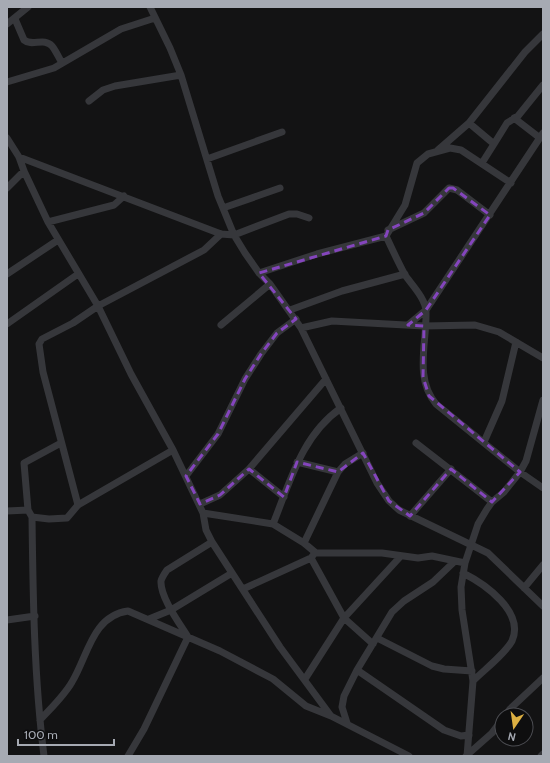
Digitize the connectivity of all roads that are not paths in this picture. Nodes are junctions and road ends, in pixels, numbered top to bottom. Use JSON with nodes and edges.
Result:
{"nodes":[{"id":1,"x":28,"y":7,"type":"edge"},
{"id":2,"x":150,"y":7,"type":"edge"},
{"id":3,"x":156,"y":18,"type":"junction"},
{"id":4,"x":15,"y":19,"type":"junction"},
{"id":5,"x":7,"y":24,"type":"edge"},
{"id":6,"x":543,"y":34,"type":"edge"},
{"id":7,"x":62,"y":63,"type":"junction"},
{"id":8,"x":181,"y":74,"type":"junction"},
{"id":9,"x":7,"y":82,"type":"edge"},
{"id":10,"x":542,"y":88,"type":"edge"},
{"id":11,"x":89,"y":101,"type":"dead end"},
{"id":12,"x":514,"y":118,"type":"junction"},
{"id":13,"x":469,"y":123,"type":"junction"},
{"id":14,"x":282,"y":132,"type":"dead end"},
{"id":15,"x":542,"y":136,"type":"edge"},
{"id":16,"x":8,"y":141,"type":"edge"},
{"id":17,"x":494,"y":144,"type":"junction"},
{"id":18,"x":434,"y":152,"type":"junction"},
{"id":19,"x":19,"y":157,"type":"junction"},
{"id":20,"x":207,"y":159,"type":"junction"},
{"id":21,"x":482,"y":163,"type":"junction"},
{"id":22,"x":24,"y":171,"type":"junction"},
{"id":23,"x":510,"y":183,"type":"junction"},
{"id":24,"x":7,"y":188,"type":"edge"},
{"id":25,"x":280,"y":188,"type":"dead end"},
{"id":26,"x":124,"y":196,"type":"junction"},
{"id":27,"x":223,"y":208,"type":"junction"},
{"id":28,"x":490,"y":215,"type":"junction"},
{"id":29,"x":309,"y":218,"type":"dead end"},
{"id":30,"x":48,"y":222,"type":"junction"},
{"id":31,"x":387,"y":233,"type":"junction"},
{"id":32,"x":221,"y":234,"type":"junction"},
{"id":33,"x":234,"y":235,"type":"junction"},
{"id":34,"x":58,"y":240,"type":"junction"},
{"id":35,"x":259,"y":273,"type":"junction"},
{"id":36,"x":7,"y":274,"type":"edge"},
{"id":37,"x":78,"y":274,"type":"junction"},
{"id":38,"x":404,"y":274,"type":"junction"},
{"id":39,"x":270,"y":284,"type":"junction"},
{"id":40,"x":98,"y":306,"type":"junction"},
{"id":41,"x":290,"y":310,"type":"junction"},
{"id":42,"x":426,"y":310,"type":"junction"},
{"id":43,"x":296,"y":319,"type":"junction"},
{"id":44,"x":7,"y":324,"type":"edge"},
{"id":45,"x":408,"y":325,"type":"junction"},
{"id":46,"x":221,"y":326,"type":"dead end"},
{"id":47,"x":424,"y":326,"type":"junction"},
{"id":48,"x":301,"y":328,"type":"junction"},
{"id":49,"x":516,"y":342,"type":"junction"},
{"id":50,"x":543,"y":358,"type":"edge"},
{"id":51,"x":326,"y":379,"type":"junction"},
{"id":52,"x":543,"y":400,"type":"edge"},
{"id":53,"x":341,"y":408,"type":"junction"},
{"id":54,"x":484,"y":442,"type":"junction"},
{"id":55,"x":61,"y":443,"type":"junction"},
{"id":56,"x":416,"y":443,"type":"dead end"},
{"id":57,"x":174,"y":450,"type":"junction"},
{"id":58,"x":363,"y":452,"type":"junction"},
{"id":59,"x":297,"y":462,"type":"junction"},
{"id":60,"x":249,"y":469,"type":"junction"},
{"id":61,"x":451,"y":469,"type":"junction"},
{"id":62,"x":338,"y":472,"type":"junction"},
{"id":63,"x":520,"y":472,"type":"junction"},
{"id":64,"x":186,"y":476,"type":"junction"},
{"id":65,"x":543,"y":488,"type":"edge"},
{"id":66,"x":284,"y":497,"type":"junction"},
{"id":67,"x":492,"y":502,"type":"junction"},
{"id":68,"x":200,"y":504,"type":"junction"},
{"id":69,"x":78,"y":505,"type":"junction"},
{"id":70,"x":28,"y":510,"type":"junction"},
{"id":71,"x":7,"y":511,"type":"edge"},
{"id":72,"x":203,"y":513,"type":"junction"},
{"id":73,"x":410,"y":516,"type":"junction"},
{"id":74,"x":32,"y":517,"type":"junction"},
{"id":75,"x":273,"y":524,"type":"junction"},
{"id":76,"x":212,"y":542,"type":"junction"},
{"id":77,"x":304,"y":543,"type":"junction"},
{"id":78,"x":471,"y":544,"type":"junction"},
{"id":79,"x":313,"y":555,"type":"junction"},
{"id":80,"x":400,"y":556,"type":"junction"},
{"id":81,"x":455,"y":561,"type":"junction"},
{"id":82,"x":465,"y":563,"type":"junction"},
{"id":83,"x":543,"y":565,"type":"edge"},
{"id":84,"x":232,"y":573,"type":"junction"},
{"id":85,"x":463,"y":573,"type":"junction"},
{"id":86,"x":524,"y":588,"type":"junction"},
{"id":87,"x":243,"y":589,"type":"junction"},
{"id":88,"x":543,"y":606,"type":"edge"},
{"id":89,"x":171,"y":610,"type":"junction"},
{"id":90,"x":35,"y":616,"type":"junction"},
{"id":91,"x":344,"y":618,"type":"junction"},
{"id":92,"x":148,"y":619,"type":"junction"},
{"id":93,"x":7,"y":620,"type":"edge"},
{"id":94,"x":188,"y":637,"type":"junction"},
{"id":95,"x":375,"y":641,"type":"junction"},
{"id":96,"x":357,"y":670,"type":"junction"},
{"id":97,"x":472,"y":671,"type":"junction"},
{"id":98,"x":543,"y":678,"type":"edge"},
{"id":99,"x":305,"y":679,"type":"junction"},
{"id":100,"x":474,"y":681,"type":"junction"},
{"id":101,"x":512,"y":707,"type":"edge"},
{"id":102,"x":331,"y":716,"type":"junction"},
{"id":103,"x":40,"y":720,"type":"junction"},
{"id":104,"x":347,"y":723,"type":"junction"},
{"id":105,"x":494,"y":730,"type":"edge"},
{"id":106,"x":469,"y":735,"type":"junction"},
{"id":107,"x":543,"y":754,"type":"edge"},
{"id":108,"x":44,"y":756,"type":"edge"},
{"id":109,"x":128,"y":756,"type":"edge"},
{"id":110,"x":409,"y":756,"type":"edge"},
{"id":111,"x":467,"y":756,"type":"edge"},
{"id":112,"x":541,"y":756,"type":"edge"}],
"edges":[{"from":1,"to":4,"type":"street"},
{"from":2,"to":3,"type":"street"},
{"from":3,"to":7,"type":"street"},
{"from":3,"to":8,"type":"street"},
{"from":4,"to":5,"type":"street"},
{"from":4,"to":7,"type":"street"},
{"from":6,"to":13,"type":"street"},
{"from":7,"to":9,"type":"street"},
{"from":8,"to":11,"type":"street"},
{"from":8,"to":20,"type":"street"},
{"from":10,"to":12,"type":"street"},
{"from":12,"to":15,"type":"street"},
{"from":12,"to":17,"type":"street"},
{"from":13,"to":17,"type":"street"},
{"from":13,"to":18,"type":"street"},
{"from":14,"to":20,"type":"street"},
{"from":15,"to":23,"type":"street"},
{"from":16,"to":19,"type":"street"},
{"from":17,"to":21,"type":"street"},
{"from":18,"to":21,"type":"street"},
{"from":18,"to":31,"type":"street"},
{"from":19,"to":22,"type":"street"},
{"from":19,"to":26,"type":"street"},
{"from":20,"to":27,"type":"street"},
{"from":21,"to":23,"type":"street"},
{"from":22,"to":24,"type":"street"},
{"from":22,"to":30,"type":"street"},
{"from":23,"to":28,"type":"street"},
{"from":25,"to":27,"type":"street"},
{"from":26,"to":30,"type":"street"},
{"from":26,"to":32,"type":"street"},
{"from":27,"to":33,"type":"street"},
{"from":28,"to":31,"type":"street"},
{"from":28,"to":42,"type":"street"},
{"from":29,"to":33,"type":"street"},
{"from":30,"to":34,"type":"street"},
{"from":31,"to":35,"type":"street"},
{"from":31,"to":38,"type":"street"},
{"from":32,"to":33,"type":"street"},
{"from":32,"to":40,"type":"street"},
{"from":33,"to":35,"type":"street"},
{"from":34,"to":36,"type":"street"},
{"from":34,"to":37,"type":"street"},
{"from":35,"to":39,"type":"street"},
{"from":37,"to":40,"type":"street"},
{"from":37,"to":44,"type":"street"},
{"from":38,"to":41,"type":"street"},
{"from":38,"to":42,"type":"street"},
{"from":39,"to":41,"type":"street"},
{"from":39,"to":46,"type":"street"},
{"from":40,"to":55,"type":"street"},
{"from":40,"to":57,"type":"street"},
{"from":41,"to":43,"type":"street"},
{"from":42,"to":45,"type":"street"},
{"from":42,"to":47,"type":"street"},
{"from":43,"to":48,"type":"street"},
{"from":43,"to":64,"type":"street"},
{"from":45,"to":47,"type":"street"},
{"from":45,"to":48,"type":"street"},
{"from":47,"to":49,"type":"street"},
{"from":47,"to":54,"type":"street"},
{"from":48,"to":51,"type":"street"},
{"from":49,"to":50,"type":"street"},
{"from":49,"to":54,"type":"street"},
{"from":51,"to":53,"type":"street"},
{"from":51,"to":60,"type":"street"},
{"from":52,"to":63,"type":"street"},
{"from":53,"to":58,"type":"street"},
{"from":53,"to":59,"type":"street"},
{"from":54,"to":63,"type":"street"},
{"from":55,"to":69,"type":"street"},
{"from":55,"to":70,"type":"street"},
{"from":56,"to":61,"type":"street"},
{"from":57,"to":64,"type":"street"},
{"from":57,"to":69,"type":"street"},
{"from":58,"to":62,"type":"street"},
{"from":58,"to":73,"type":"street"},
{"from":59,"to":62,"type":"street"},
{"from":59,"to":66,"type":"street"},
{"from":60,"to":66,"type":"street"},
{"from":60,"to":68,"type":"street"},
{"from":61,"to":67,"type":"street"},
{"from":61,"to":73,"type":"street"},
{"from":62,"to":77,"type":"street"},
{"from":63,"to":65,"type":"street"},
{"from":63,"to":67,"type":"street"},
{"from":64,"to":68,"type":"street"},
{"from":66,"to":75,"type":"street"},
{"from":67,"to":78,"type":"street"},
{"from":68,"to":72,"type":"street"},
{"from":69,"to":74,"type":"street"},
{"from":70,"to":71,"type":"street"},
{"from":70,"to":74,"type":"street"},
{"from":72,"to":75,"type":"street"},
{"from":72,"to":76,"type":"street"},
{"from":73,"to":78,"type":"street"},
{"from":74,"to":90,"type":"street"},
{"from":75,"to":77,"type":"street"},
{"from":76,"to":84,"type":"street"},
{"from":76,"to":89,"type":"street"},
{"from":77,"to":79,"type":"street"},
{"from":78,"to":82,"type":"street"},
{"from":78,"to":86,"type":"street"},
{"from":79,"to":80,"type":"street"},
{"from":79,"to":87,"type":"street"},
{"from":79,"to":91,"type":"street"},
{"from":80,"to":81,"type":"street"},
{"from":80,"to":91,"type":"street"},
{"from":81,"to":82,"type":"street"},
{"from":81,"to":95,"type":"street"},
{"from":82,"to":85,"type":"street"},
{"from":83,"to":86,"type":"street"},
{"from":84,"to":87,"type":"street"},
{"from":84,"to":89,"type":"street"},
{"from":85,"to":97,"type":"street"},
{"from":85,"to":100,"type":"street"},
{"from":86,"to":88,"type":"street"},
{"from":87,"to":99,"type":"street"},
{"from":89,"to":92,"type":"street"},
{"from":89,"to":94,"type":"street"},
{"from":90,"to":93,"type":"street"},
{"from":90,"to":103,"type":"street"},
{"from":91,"to":95,"type":"street"},
{"from":91,"to":99,"type":"street"},
{"from":92,"to":94,"type":"street"},
{"from":92,"to":103,"type":"street"},
{"from":94,"to":102,"type":"street"},
{"from":94,"to":109,"type":"street"},
{"from":95,"to":96,"type":"street"},
{"from":95,"to":97,"type":"street"},
{"from":96,"to":104,"type":"street"},
{"from":96,"to":106,"type":"street"},
{"from":97,"to":100,"type":"street"},
{"from":98,"to":101,"type":"street"},
{"from":99,"to":102,"type":"street"},
{"from":100,"to":106,"type":"street"},
{"from":102,"to":104,"type":"street"},
{"from":103,"to":108,"type":"street"},
{"from":104,"to":110,"type":"street"},
{"from":105,"to":111,"type":"street"},
{"from":106,"to":111,"type":"street"},
{"from":107,"to":112,"type":"street"}]}
